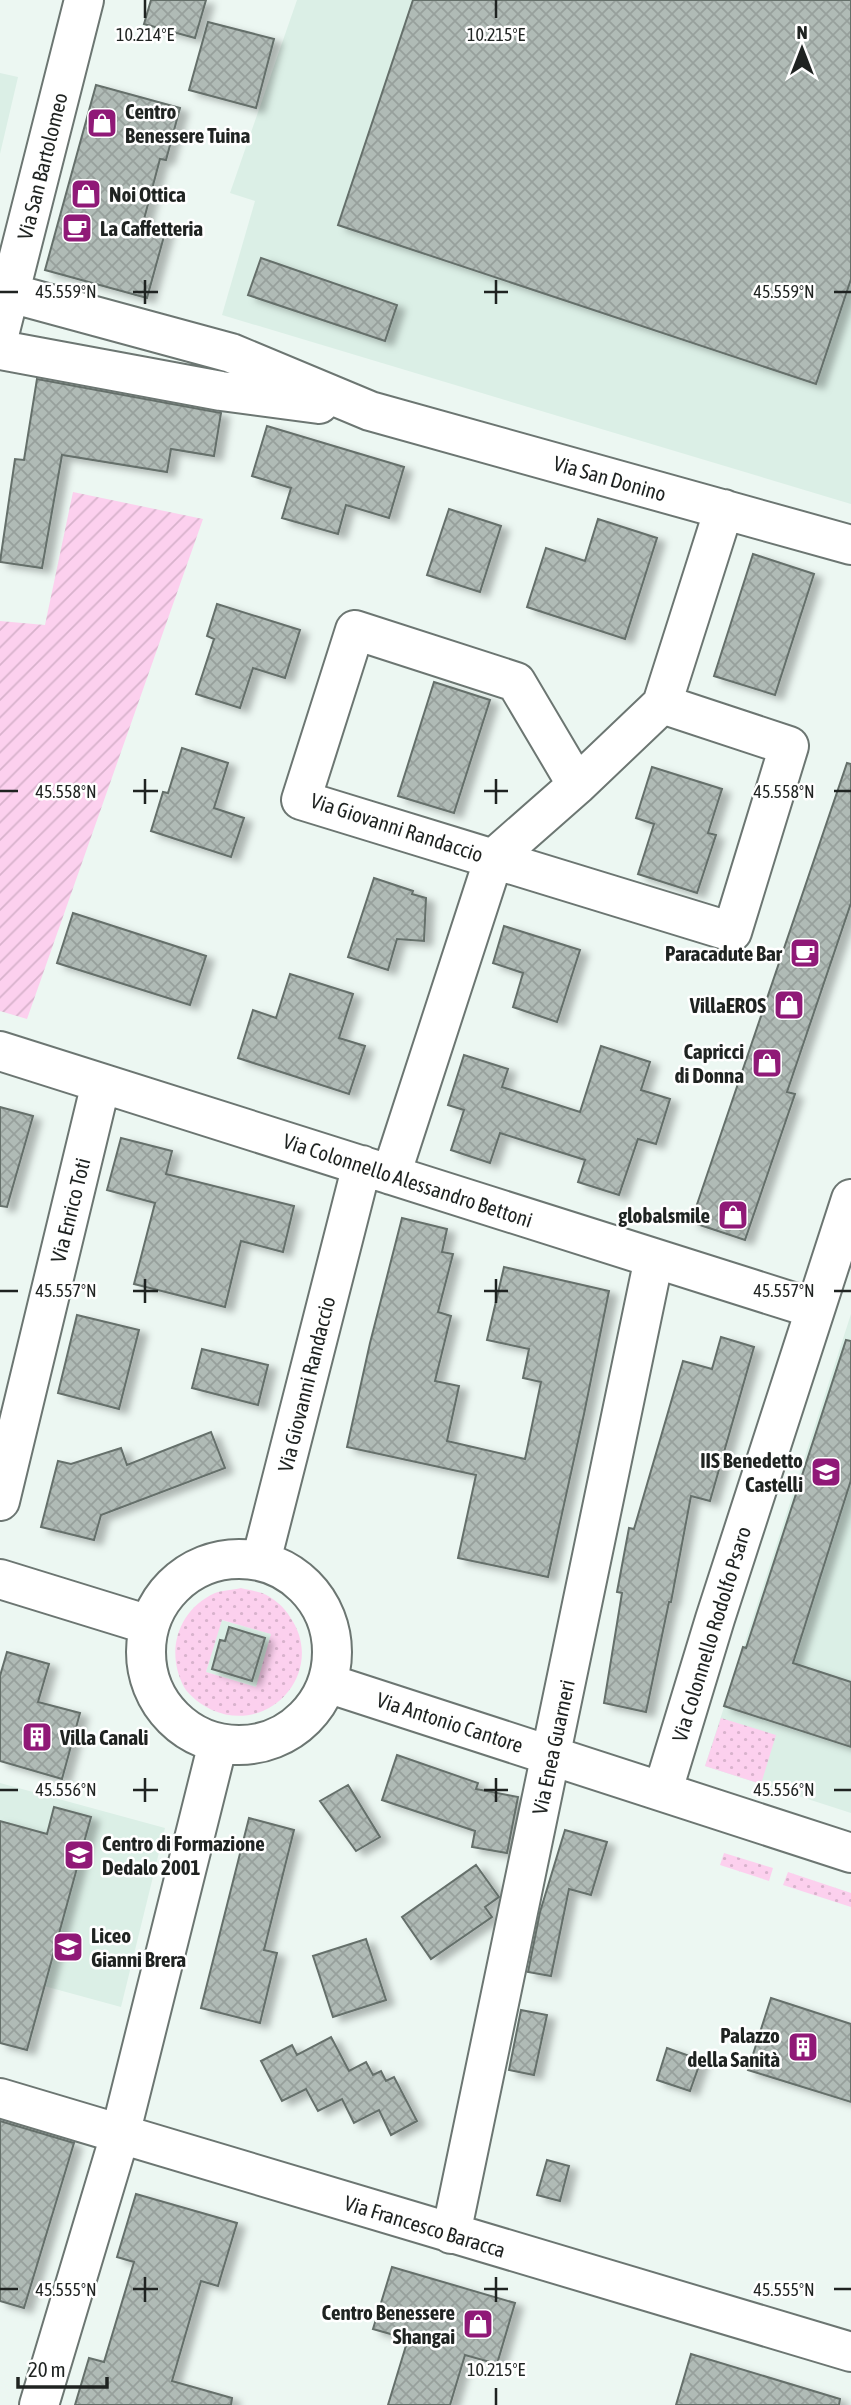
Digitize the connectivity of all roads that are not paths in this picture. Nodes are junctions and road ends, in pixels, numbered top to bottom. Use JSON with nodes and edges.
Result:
{"nodes":[{"id":1,"x":84,"y":0,"type":"edge"},
{"id":2,"x":10,"y":293,"type":"junction"},
{"id":3,"x":0,"y":331,"type":"edge"},
{"id":4,"x":0,"y":350,"type":"edge"},
{"id":5,"x":370,"y":411,"type":"junction"},
{"id":6,"x":724,"y":509,"type":"junction"},
{"id":7,"x":851,"y":545,"type":"edge"},
{"id":8,"x":662,"y":704,"type":"junction"},
{"id":9,"x":577,"y":785,"type":"junction"},
{"id":10,"x":494,"y":858,"type":"junction"},
{"id":11,"x":0,"y":1051,"type":"edge"},
{"id":12,"x":101,"y":1083,"type":"junction"},
{"id":13,"x":376,"y":1170,"type":"junction"},
{"id":14,"x":851,"y":1199,"type":"edge"},
{"id":15,"x":654,"y":1258,"type":"junction"},
{"id":16,"x":815,"y":1309,"type":"junction"},
{"id":17,"x":0,"y":1501,"type":"edge"},
{"id":18,"x":261,"y":1561,"type":"junction"},
{"id":19,"x":0,"y":1579,"type":"edge"},
{"id":20,"x":149,"y":1625,"type":"junction"},
{"id":21,"x":327,"y":1683,"type":"junction"},
{"id":22,"x":218,"y":1743,"type":"junction"},
{"id":23,"x":551,"y":1754,"type":"junction"},
{"id":24,"x":663,"y":1790,"type":"junction"},
{"id":25,"x":851,"y":1853,"type":"edge"},
{"id":26,"x":0,"y":2098,"type":"edge"},
{"id":27,"x":120,"y":2135,"type":"junction"},
{"id":28,"x":451,"y":2234,"type":"junction"},
{"id":29,"x":851,"y":2352,"type":"edge"},
{"id":30,"x":39,"y":2405,"type":"edge"}],
"edges":[{"from":1,"to":2,"type":"street","name":"Via San Bartolomeo"},
{"from":2,"to":3,"type":"street","name":"Via San Bartolomeo"},
{"from":2,"to":5,"type":"street","name":"Via San Donino"},
{"from":4,"to":5,"type":"street","name":"Via San Donino"},
{"from":5,"to":6,"type":"street","name":"Via San Donino"},
{"from":6,"to":7,"type":"street","name":"Via San Donino"},
{"from":6,"to":8,"type":"street","name":"Via Giovanni Randaccio"},
{"from":8,"to":9,"type":"street","name":"Via Giovanni Randaccio"},
{"from":8,"to":10,"type":"street","name":"Via Giovanni Randaccio"},
{"from":9,"to":10,"type":"street","name":"Via Giovanni Randaccio"},
{"from":9,"to":10,"type":"street","name":"Via Giovanni Randaccio"},
{"from":10,"to":13,"type":"street","name":"Via Giovanni Randaccio"},
{"from":11,"to":12,"type":"street","name":"Via Colonnello Alessandro Bettoni"},
{"from":12,"to":13,"type":"street","name":"Via Colonnello Alessandro Bettoni"},
{"from":12,"to":17,"type":"street","name":"Via Enrico Toti"},
{"from":13,"to":15,"type":"street","name":"Via Colonnello Alessandro Bettoni"},
{"from":13,"to":18,"type":"street","name":"Via Giovanni Randaccio"},
{"from":14,"to":16,"type":"street","name":"Via Colonnello Rodolfo Psaro"},
{"from":15,"to":16,"type":"street","name":"Via Colonnello Alessandro Bettoni"},
{"from":15,"to":23,"type":"street","name":"Via Enea Guarneri"},
{"from":16,"to":24,"type":"street","name":"Via Colonnello Rodolfo Psaro"},
{"from":18,"to":20,"type":"street"},
{"from":18,"to":21,"type":"street"},
{"from":19,"to":20,"type":"street"},
{"from":20,"to":22,"type":"street"},
{"from":21,"to":22,"type":"street"},
{"from":21,"to":23,"type":"street","name":"Via Antonio Cantore"},
{"from":22,"to":27,"type":"street"},
{"from":23,"to":24,"type":"street","name":"Via Antonio Cantore"},
{"from":23,"to":28,"type":"street","name":"Via Enea Guarneri"},
{"from":24,"to":25,"type":"street","name":"Via Antonio Cantore"},
{"from":26,"to":27,"type":"street","name":"Via Francesco Baracca"},
{"from":27,"to":28,"type":"street","name":"Via Francesco Baracca"},
{"from":27,"to":30,"type":"street"},
{"from":28,"to":29,"type":"street","name":"Via Francesco Baracca"}]}
